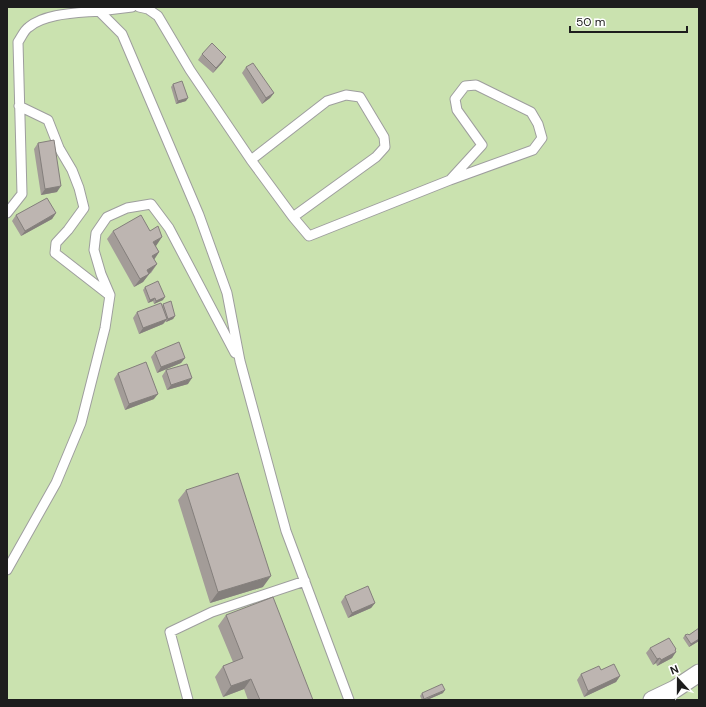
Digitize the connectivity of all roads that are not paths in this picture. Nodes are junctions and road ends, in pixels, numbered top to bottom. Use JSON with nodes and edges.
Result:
{"nodes":[{"id":1,"x":132,"y":7,"type":"edge"},
{"id":2,"x":139,"y":7,"type":"edge"},
{"id":3,"x":99,"y":12,"type":"junction"},
{"id":4,"x":19,"y":106,"type":"junction"},
{"id":5,"x":251,"y":160,"type":"junction"},
{"id":6,"x":450,"y":180,"type":"junction"},
{"id":7,"x":7,"y":213,"type":"edge"},
{"id":8,"x":293,"y":217,"type":"junction"},
{"id":9,"x":110,"y":295,"type":"junction"},
{"id":10,"x":240,"y":362,"type":"junction"},
{"id":11,"x":7,"y":570,"type":"edge"},
{"id":12,"x":305,"y":581,"type":"junction"},
{"id":13,"x":699,"y":673,"type":"edge"},
{"id":14,"x":188,"y":700,"type":"edge"},
{"id":15,"x":349,"y":700,"type":"edge"},
{"id":16,"x":652,"y":700,"type":"edge"}],
"edges":[{"from":1,"to":3,"type":"lane"},
{"from":2,"to":5,"type":"lane"},
{"from":3,"to":4,"type":"lane"},
{"from":3,"to":10,"type":"lane"},
{"from":4,"to":7,"type":"lane"},
{"from":4,"to":9,"type":"lane"},
{"from":5,"to":8,"type":"lane"},
{"from":5,"to":8,"type":"lane"},
{"from":6,"to":6,"type":"lane"},
{"from":6,"to":8,"type":"lane"},
{"from":9,"to":10,"type":"lane"},
{"from":9,"to":11,"type":"lane"},
{"from":10,"to":12,"type":"lane"},
{"from":12,"to":14,"type":"lane"},
{"from":12,"to":15,"type":"lane"},
{"from":13,"to":16,"type":"street"}]}
